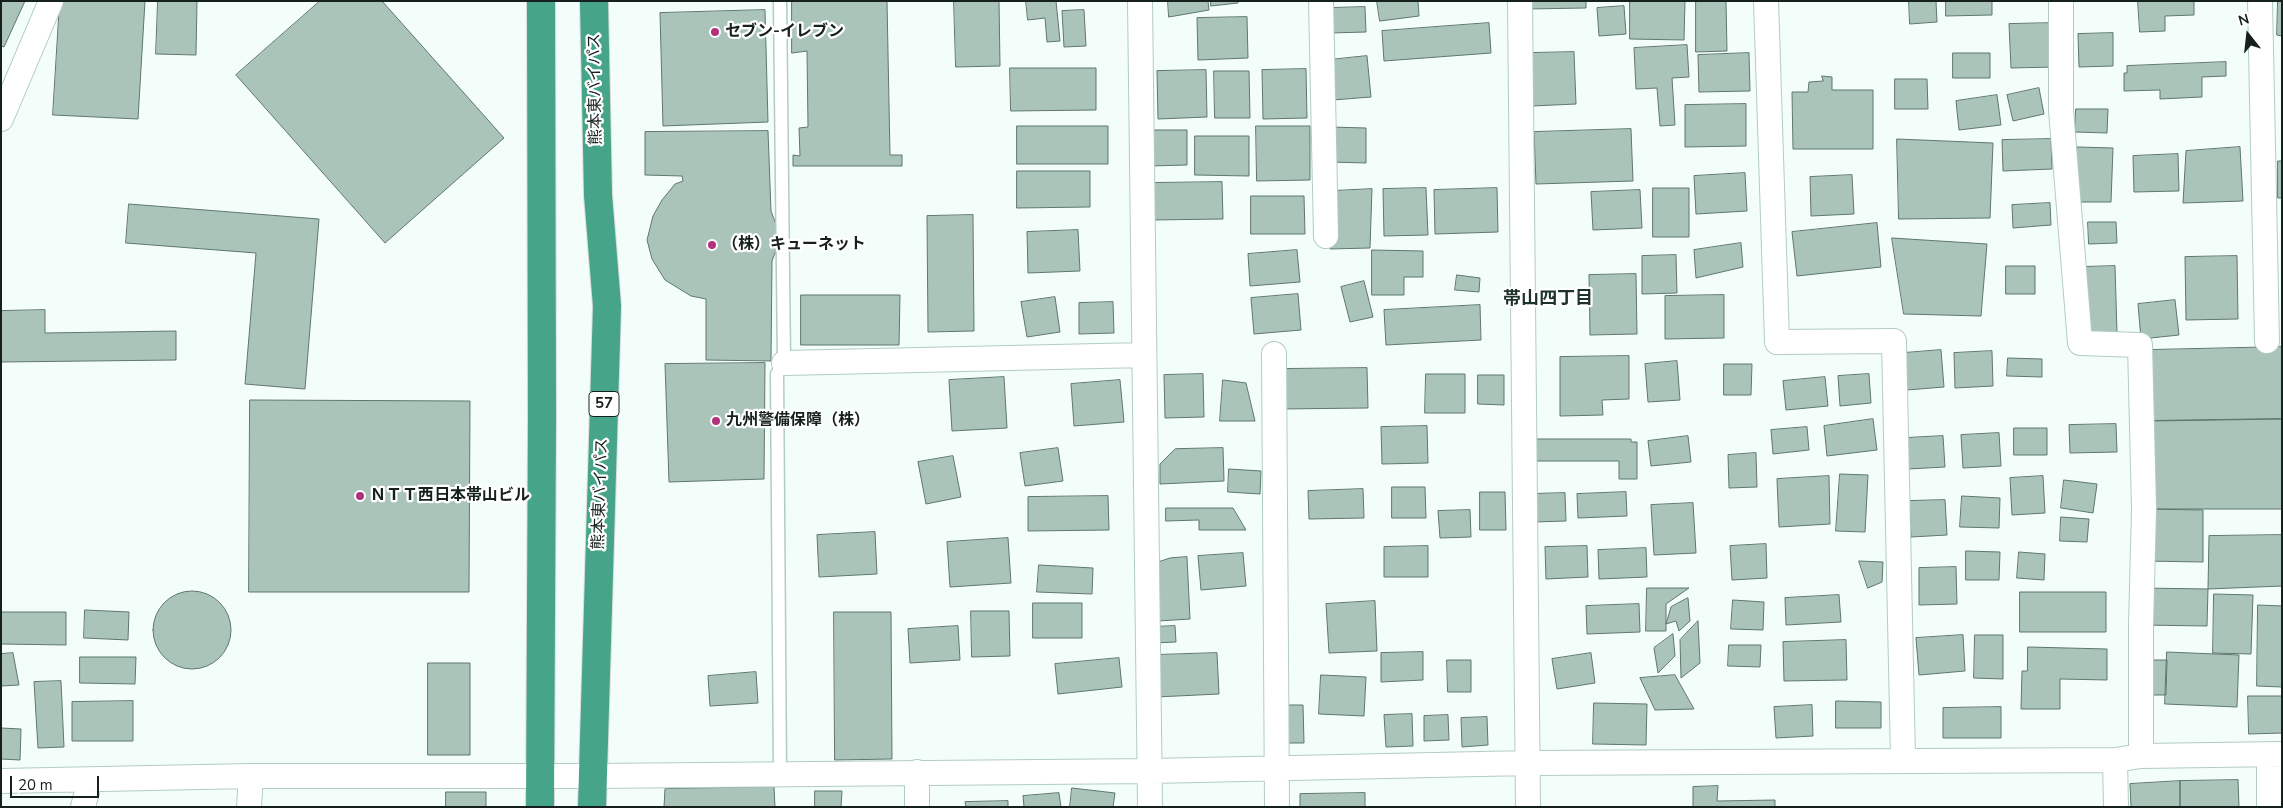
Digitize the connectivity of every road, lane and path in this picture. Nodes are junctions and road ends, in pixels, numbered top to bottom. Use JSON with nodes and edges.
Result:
{"nodes":[{"id":1,"x":51,"y":1,"type":"edge"},
{"id":2,"x":540,"y":1,"type":"edge"},
{"id":3,"x":594,"y":1,"type":"edge"},
{"id":4,"x":780,"y":1,"type":"edge"},
{"id":5,"x":1140,"y":1,"type":"edge"},
{"id":6,"x":1322,"y":1,"type":"edge"},
{"id":7,"x":1520,"y":1,"type":"edge"},
{"id":8,"x":1766,"y":1,"type":"edge"},
{"id":9,"x":2061,"y":1,"type":"edge"},
{"id":10,"x":2260,"y":1,"type":"edge"},
{"id":11,"x":1,"y":119,"type":"edge"},
{"id":12,"x":1326,"y":236,"type":"dead end"},
{"id":13,"x":2267,"y":341,"type":"dead end"},
{"id":14,"x":1274,"y":354,"type":"dead end"},
{"id":15,"x":1144,"y":355,"type":"junction"},
{"id":16,"x":784,"y":363,"type":"junction"},
{"id":17,"x":2275,"y":754,"type":"edge"},
{"id":18,"x":2141,"y":756,"type":"junction"},
{"id":19,"x":1903,"y":759,"type":"junction"},
{"id":20,"x":2115,"y":760,"type":"junction"},
{"id":21,"x":1528,"y":763,"type":"junction"},
{"id":22,"x":1278,"y":768,"type":"junction"},
{"id":23,"x":1150,"y":771,"type":"junction"},
{"id":24,"x":917,"y":772,"type":"junction"},
{"id":25,"x":780,"y":774,"type":"junction"},
{"id":26,"x":541,"y":775,"type":"junction"},
{"id":27,"x":251,"y":776,"type":"junction"},
{"id":28,"x":592,"y":776,"type":"junction"},
{"id":29,"x":90,"y":780,"type":"junction"},
{"id":30,"x":1,"y":781,"type":"edge"},
{"id":31,"x":83,"y":807,"type":"edge"},
{"id":32,"x":249,"y":807,"type":"edge"},
{"id":33,"x":540,"y":807,"type":"edge"},
{"id":34,"x":592,"y":807,"type":"edge"},
{"id":35,"x":917,"y":807,"type":"edge"},
{"id":36,"x":1150,"y":807,"type":"edge"},
{"id":37,"x":1277,"y":807,"type":"edge"},
{"id":38,"x":1528,"y":807,"type":"edge"},
{"id":39,"x":2116,"y":807,"type":"edge"},
{"id":40,"x":2270,"y":807,"type":"edge"}],
"edges":[{"from":1,"to":11,"type":"street"},
{"from":2,"to":26,"type":"highway"},
{"from":3,"to":28,"type":"highway","name":"熊本東バイパス","number":"57"},
{"from":4,"to":16,"type":"lane"},
{"from":5,"to":15,"type":"street"},
{"from":6,"to":12,"type":"street"},
{"from":7,"to":21,"type":"street"},
{"from":8,"to":19,"type":"street"},
{"from":9,"to":18,"type":"street"},
{"from":10,"to":13,"type":"street"},
{"from":14,"to":22,"type":"street"},
{"from":15,"to":16,"type":"street"},
{"from":15,"to":23,"type":"street"},
{"from":16,"to":25,"type":"lane"},
{"from":17,"to":18,"type":"street"},
{"from":17,"to":40,"type":"street"},
{"from":18,"to":20,"type":"street"},
{"from":19,"to":20,"type":"street"},
{"from":19,"to":21,"type":"street"},
{"from":20,"to":39,"type":"street"},
{"from":21,"to":22,"type":"street"},
{"from":21,"to":38,"type":"street"},
{"from":22,"to":23,"type":"street"},
{"from":22,"to":37,"type":"street"},
{"from":23,"to":24,"type":"street"},
{"from":23,"to":36,"type":"street"},
{"from":24,"to":25,"type":"street"},
{"from":24,"to":35,"type":"street"},
{"from":25,"to":28,"type":"street"},
{"from":26,"to":27,"type":"street"},
{"from":26,"to":28,"type":"street"},
{"from":26,"to":33,"type":"highway"},
{"from":27,"to":29,"type":"street"},
{"from":27,"to":32,"type":"street"},
{"from":28,"to":34,"type":"highway","name":"熊本東バイパス","number":"57"},
{"from":29,"to":30,"type":"street"},
{"from":29,"to":31,"type":"street"}]}
